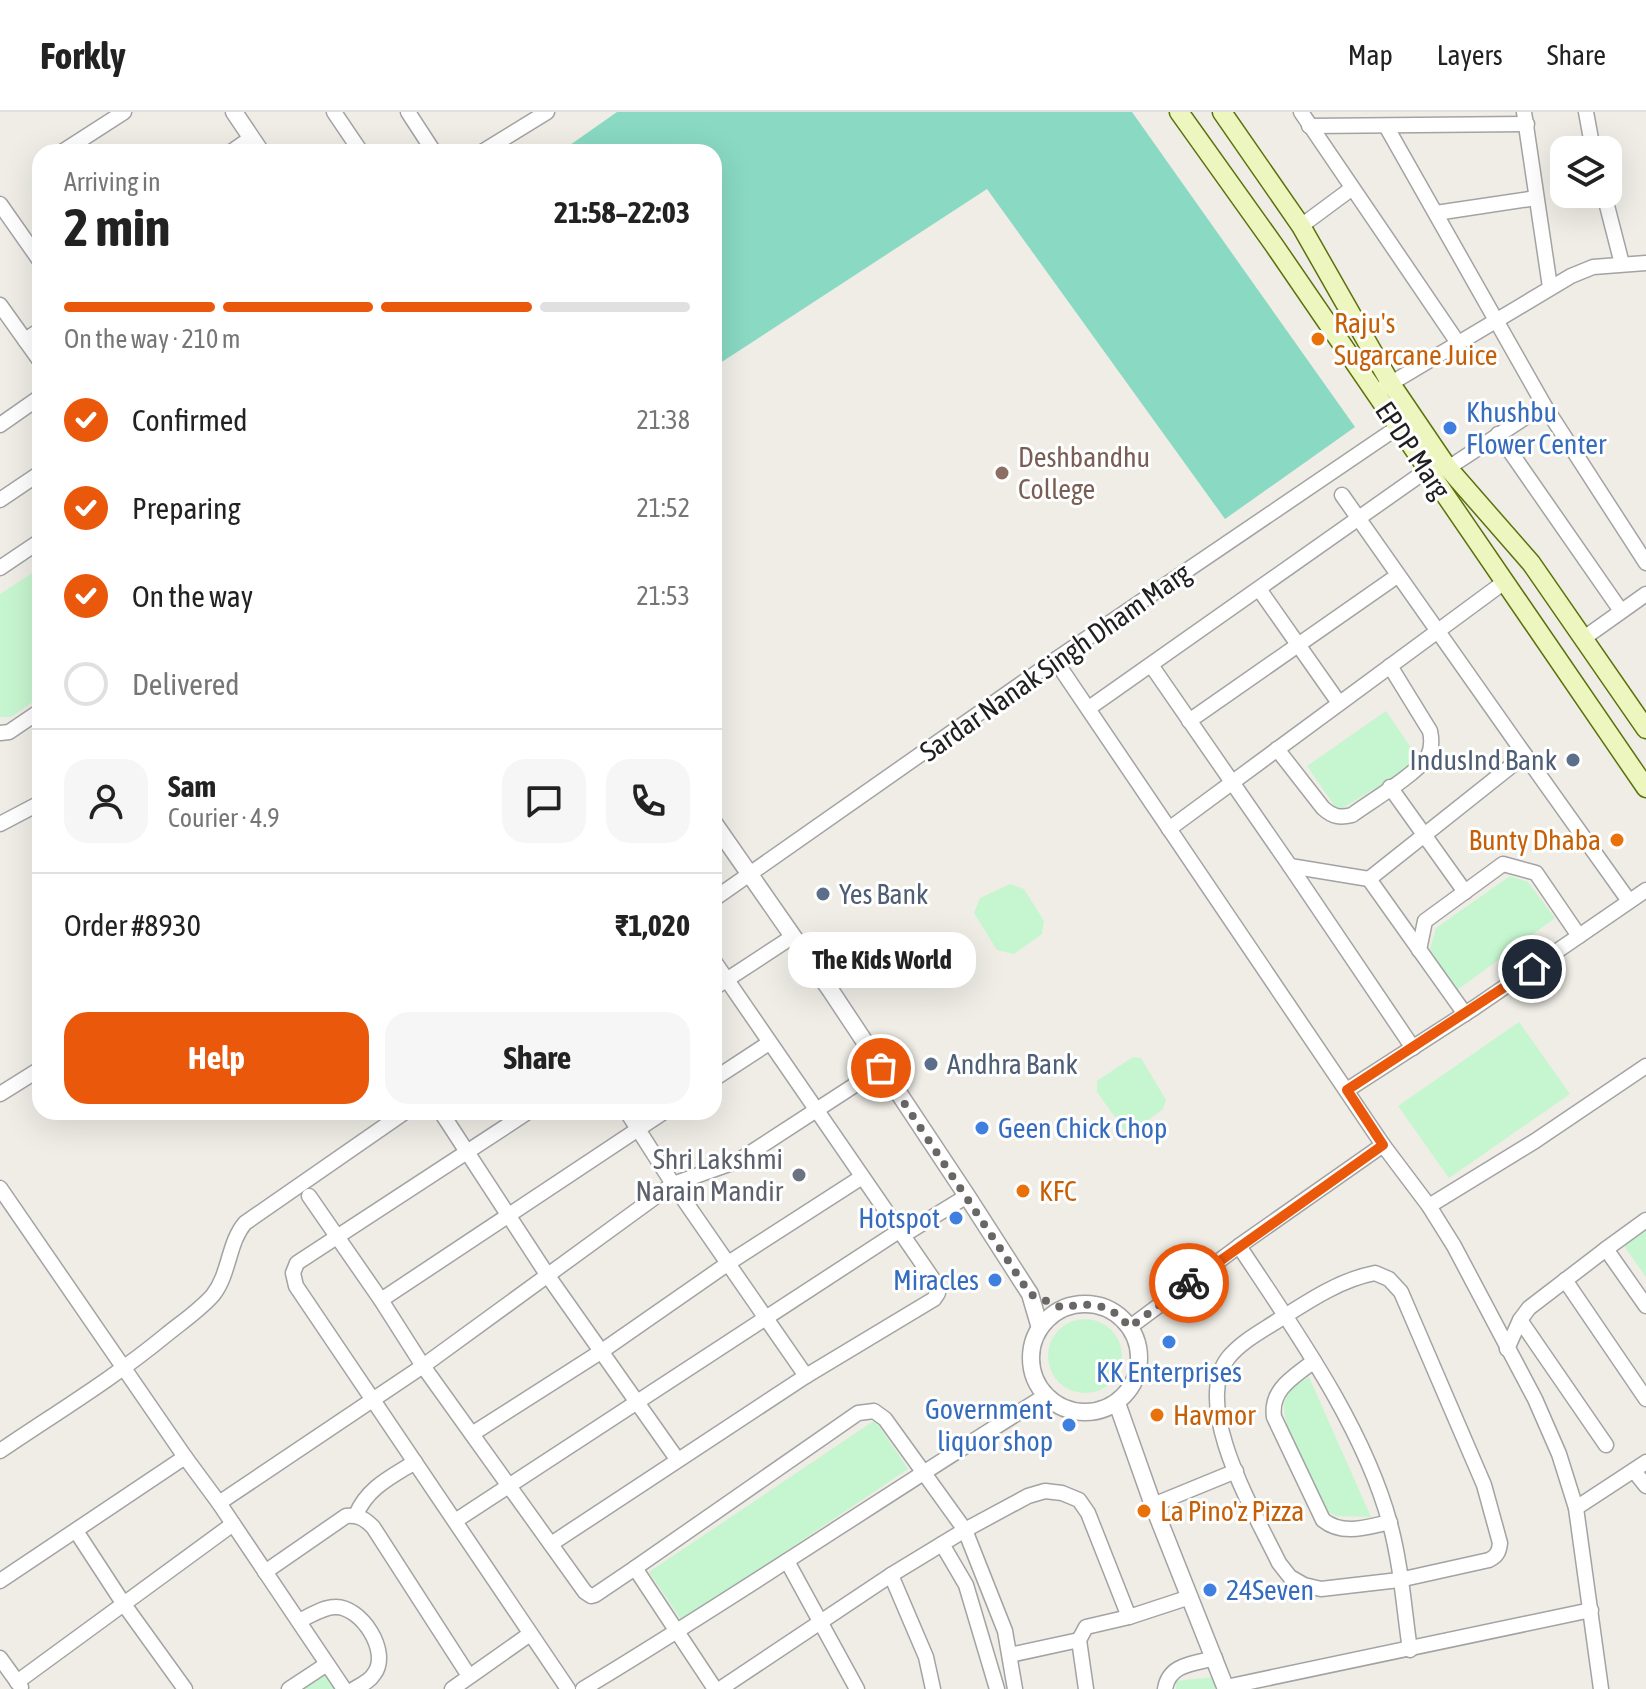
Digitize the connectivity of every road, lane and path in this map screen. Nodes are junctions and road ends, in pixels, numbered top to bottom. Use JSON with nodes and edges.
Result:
{"nodes":[{"id":1,"x":124,"y":112,"type":"edge"},
{"id":2,"x":234,"y":112,"type":"edge"},
{"id":3,"x":334,"y":112,"type":"edge"},
{"id":4,"x":408,"y":112,"type":"edge"},
{"id":5,"x":547,"y":112,"type":"edge"},
{"id":6,"x":1179,"y":112,"type":"edge"},
{"id":7,"x":1222,"y":112,"type":"edge"},
{"id":8,"x":1301,"y":112,"type":"edge"},
{"id":9,"x":1586,"y":112,"type":"edge"},
{"id":10,"x":1525,"y":118,"type":"edge"},
{"id":11,"x":1309,"y":126,"type":"junction"},
{"id":12,"x":1386,"y":126,"type":"junction"},
{"id":13,"x":1590,"y":136,"type":"edge"},
{"id":14,"x":74,"y":144,"type":"edge"},
{"id":15,"x":255,"y":144,"type":"edge"},
{"id":16,"x":356,"y":144,"type":"edge"},
{"id":17,"x":429,"y":144,"type":"edge"},
{"id":18,"x":495,"y":144,"type":"edge"},
{"id":19,"x":1351,"y":189,"type":"junction"},
{"id":20,"x":1536,"y":198,"type":"junction"},
{"id":21,"x":0,"y":204,"type":"edge"},
{"id":22,"x":1608,"y":208,"type":"edge"},
{"id":23,"x":1436,"y":213,"type":"junction"},
{"id":24,"x":1301,"y":226,"type":"junction"},
{"id":25,"x":32,"y":250,"type":"edge"},
{"id":26,"x":1646,"y":263,"type":"edge"},
{"id":27,"x":1622,"y":264,"type":"junction"},
{"id":28,"x":1550,"y":287,"type":"junction"},
{"id":29,"x":0,"y":305,"type":"edge"},
{"id":30,"x":1498,"y":321,"type":"junction"},
{"id":31,"x":32,"y":335,"type":"edge"},
{"id":32,"x":25,"y":340,"type":"junction"},
{"id":33,"x":1458,"y":343,"type":"junction"},
{"id":34,"x":32,"y":350,"type":"edge"},
{"id":35,"x":1383,"y":388,"type":"junction"},
{"id":36,"x":32,"y":403,"type":"edge"},
{"id":37,"x":1544,"y":405,"type":"junction"},
{"id":38,"x":1406,"y":422,"type":"junction"},
{"id":39,"x":0,"y":425,"type":"edge"},
{"id":40,"x":1498,"y":434,"type":"junction"},
{"id":41,"x":1448,"y":468,"type":"junction"},
{"id":42,"x":1427,"y":470,"type":"junction"},
{"id":43,"x":32,"y":478,"type":"edge"},
{"id":44,"x":1342,"y":495,"type":"dead end"},
{"id":45,"x":0,"y":500,"type":"edge"},
{"id":46,"x":1358,"y":519,"type":"junction"},
{"id":47,"x":32,"y":546,"type":"edge"},
{"id":48,"x":1646,"y":563,"type":"edge"},
{"id":49,"x":0,"y":568,"type":"edge"},
{"id":50,"x":1397,"y":576,"type":"junction"},
{"id":51,"x":1503,"y":583,"type":"junction"},
{"id":52,"x":1259,"y":589,"type":"junction"},
{"id":53,"x":1646,"y":594,"type":"edge"},
{"id":54,"x":1621,"y":611,"type":"junction"},
{"id":55,"x":1437,"y":632,"type":"junction"},
{"id":56,"x":1584,"y":638,"type":"junction"},
{"id":57,"x":1298,"y":645,"type":"junction"},
{"id":58,"x":1055,"y":660,"type":"junction"},
{"id":59,"x":1151,"y":665,"type":"junction"},
{"id":60,"x":1390,"y":666,"type":"junction"},
{"id":61,"x":1339,"y":703,"type":"junction"},
{"id":62,"x":1089,"y":708,"type":"junction"},
{"id":63,"x":32,"y":716,"type":"edge"},
{"id":64,"x":1189,"y":721,"type":"junction"},
{"id":65,"x":1646,"y":729,"type":"edge"},
{"id":66,"x":0,"y":733,"type":"edge"},
{"id":67,"x":1277,"y":749,"type":"junction"},
{"id":68,"x":1525,"y":755,"type":"junction"},
{"id":69,"x":1232,"y":783,"type":"junction"},
{"id":70,"x":1390,"y":787,"type":"junction"},
{"id":71,"x":1646,"y":788,"type":"edge"},
{"id":72,"x":32,"y":807,"type":"edge"},
{"id":73,"x":1,"y":823,"type":"edge"},
{"id":74,"x":1169,"y":829,"type":"junction"},
{"id":75,"x":1426,"y":834,"type":"junction"},
{"id":76,"x":722,"y":835,"type":"edge"},
{"id":77,"x":1290,"y":866,"type":"junction"},
{"id":78,"x":749,"y":874,"type":"junction"},
{"id":79,"x":1369,"y":879,"type":"junction"},
{"id":80,"x":1646,"y":890,"type":"edge"},
{"id":81,"x":1465,"y":892,"type":"junction"},
{"id":82,"x":722,"y":893,"type":"edge"},
{"id":83,"x":1629,"y":901,"type":"junction"},
{"id":84,"x":1579,"y":936,"type":"junction"},
{"id":85,"x":792,"y":937,"type":"junction"},
{"id":86,"x":1419,"y":950,"type":"junction"},
{"id":87,"x":722,"y":983,"type":"edge"},
{"id":88,"x":722,"y":986,"type":"edge"},
{"id":89,"x":1470,"y":1011,"type":"junction"},
{"id":90,"x":769,"y":1043,"type":"junction"},
{"id":91,"x":1413,"y":1048,"type":"junction"},
{"id":92,"x":1646,"y":1066,"type":"edge"},
{"id":93,"x":881,"y":1068,"type":"junction"},
{"id":94,"x":32,"y":1074,"type":"edge"},
{"id":95,"x":722,"y":1074,"type":"edge"},
{"id":96,"x":1347,"y":1090,"type":"junction"},
{"id":97,"x":0,"y":1094,"type":"edge"},
{"id":98,"x":815,"y":1109,"type":"junction"},
{"id":99,"x":393,"y":1120,"type":"edge"},
{"id":100,"x":446,"y":1120,"type":"edge"},
{"id":101,"x":516,"y":1120,"type":"edge"},
{"id":102,"x":633,"y":1120,"type":"edge"},
{"id":103,"x":652,"y":1120,"type":"edge"},
{"id":104,"x":639,"y":1128,"type":"junction"},
{"id":105,"x":1383,"y":1145,"type":"junction"},
{"id":106,"x":468,"y":1152,"type":"junction"},
{"id":107,"x":862,"y":1177,"type":"junction"},
{"id":108,"x":673,"y":1184,"type":"junction"},
{"id":109,"x":0,"y":1188,"type":"edge"},
{"id":110,"x":309,"y":1196,"type":"dead end"},
{"id":111,"x":967,"y":1196,"type":"junction"},
{"id":112,"x":1429,"y":1206,"type":"junction"},
{"id":113,"x":510,"y":1214,"type":"junction"},
{"id":114,"x":1646,"y":1220,"type":"edge"},
{"id":115,"x":899,"y":1231,"type":"junction"},
{"id":116,"x":338,"y":1236,"type":"junction"},
{"id":117,"x":1239,"y":1246,"type":"junction"},
{"id":118,"x":1606,"y":1249,"type":"junction"},
{"id":119,"x":730,"y":1262,"type":"junction"},
{"id":120,"x":548,"y":1276,"type":"junction"},
{"id":121,"x":1565,"y":1280,"type":"junction"},
{"id":122,"x":1030,"y":1294,"type":"junction"},
{"id":123,"x":381,"y":1300,"type":"junction"},
{"id":124,"x":1646,"y":1306,"type":"edge"},
{"id":125,"x":1063,"y":1308,"type":"junction"},
{"id":126,"x":1285,"y":1316,"type":"junction"},
{"id":127,"x":767,"y":1318,"type":"junction"},
{"id":128,"x":1520,"y":1320,"type":"junction"},
{"id":129,"x":1130,"y":1327,"type":"junction"},
{"id":130,"x":1040,"y":1328,"type":"junction"},
{"id":131,"x":1507,"y":1349,"type":"junction"},
{"id":132,"x":602,"y":1351,"type":"junction"},
{"id":133,"x":1314,"y":1361,"type":"junction"},
{"id":134,"x":423,"y":1366,"type":"junction"},
{"id":135,"x":126,"y":1368,"type":"junction"},
{"id":136,"x":806,"y":1376,"type":"junction"},
{"id":137,"x":1045,"y":1396,"type":"junction"},
{"id":138,"x":1646,"y":1399,"type":"edge"},
{"id":139,"x":373,"y":1400,"type":"junction"},
{"id":140,"x":639,"y":1403,"type":"junction"},
{"id":141,"x":1117,"y":1403,"type":"junction"},
{"id":142,"x":472,"y":1434,"type":"junction"},
{"id":143,"x":1606,"y":1445,"type":"dead end"},
{"id":144,"x":1,"y":1449,"type":"edge"},
{"id":145,"x":185,"y":1457,"type":"junction"},
{"id":146,"x":677,"y":1459,"type":"junction"},
{"id":147,"x":415,"y":1462,"type":"junction"},
{"id":148,"x":1640,"y":1467,"type":"edge"},
{"id":149,"x":924,"y":1471,"type":"junction"},
{"id":150,"x":1236,"y":1471,"type":"junction"},
{"id":151,"x":508,"y":1485,"type":"junction"},
{"id":152,"x":1646,"y":1486,"type":"edge"},
{"id":153,"x":219,"y":1503,"type":"junction"},
{"id":154,"x":1153,"y":1505,"type":"junction"},
{"id":155,"x":1576,"y":1508,"type":"junction"},
{"id":156,"x":356,"y":1515,"type":"junction"},
{"id":157,"x":455,"y":1521,"type":"junction"},
{"id":158,"x":1390,"y":1522,"type":"junction"},
{"id":159,"x":233,"y":1524,"type":"junction"},
{"id":160,"x":965,"y":1530,"type":"junction"},
{"id":161,"x":76,"y":1531,"type":"junction"},
{"id":162,"x":551,"y":1544,"type":"junction"},
{"id":163,"x":942,"y":1544,"type":"junction"},
{"id":164,"x":787,"y":1561,"type":"junction"},
{"id":165,"x":635,"y":1568,"type":"junction"},
{"id":166,"x":265,"y":1572,"type":"junction"},
{"id":167,"x":891,"y":1575,"type":"junction"},
{"id":168,"x":1399,"y":1580,"type":"junction"},
{"id":169,"x":0,"y":1581,"type":"edge"},
{"id":170,"x":1190,"y":1597,"type":"junction"},
{"id":171,"x":123,"y":1603,"type":"junction"},
{"id":172,"x":1591,"y":1610,"type":"junction"},
{"id":173,"x":1129,"y":1617,"type":"junction"},
{"id":174,"x":299,"y":1621,"type":"junction"},
{"id":175,"x":821,"y":1622,"type":"junction"},
{"id":176,"x":676,"y":1632,"type":"junction"},
{"id":177,"x":530,"y":1634,"type":"junction"},
{"id":178,"x":1079,"y":1640,"type":"junction"},
{"id":179,"x":1410,"y":1650,"type":"junction"},
{"id":180,"x":1010,"y":1655,"type":"junction"},
{"id":181,"x":0,"y":1658,"type":"edge"},
{"id":182,"x":1215,"y":1658,"type":"junction"},
{"id":183,"x":327,"y":1664,"type":"junction"},
{"id":184,"x":469,"y":1676,"type":"junction"},
{"id":185,"x":20,"y":1685,"type":"edge"},
{"id":186,"x":1226,"y":1688,"type":"edge"},
{"id":187,"x":185,"y":1689,"type":"edge"},
{"id":188,"x":289,"y":1689,"type":"edge"},
{"id":189,"x":344,"y":1689,"type":"edge"},
{"id":190,"x":354,"y":1689,"type":"edge"},
{"id":191,"x":452,"y":1689,"type":"edge"},
{"id":192,"x":568,"y":1689,"type":"edge"},
{"id":193,"x":583,"y":1689,"type":"edge"},
{"id":194,"x":718,"y":1689,"type":"edge"},
{"id":195,"x":857,"y":1689,"type":"edge"},
{"id":196,"x":933,"y":1689,"type":"edge"},
{"id":197,"x":997,"y":1689,"type":"edge"},
{"id":198,"x":1015,"y":1689,"type":"edge"},
{"id":199,"x":1086,"y":1689,"type":"edge"},
{"id":200,"x":1165,"y":1689,"type":"edge"},
{"id":201,"x":1601,"y":1689,"type":"edge"}],
"edges":[{"from":1,"to":14,"type":"street"},
{"from":2,"to":15,"type":"street"},
{"from":3,"to":16,"type":"street"},
{"from":4,"to":17,"type":"street"},
{"from":5,"to":18,"type":"street"},
{"from":6,"to":35,"type":"main road","name":"EPDP Marg"},
{"from":7,"to":24,"type":"main road","name":"EPDP Marg"},
{"from":8,"to":11,"type":"street"},
{"from":9,"to":13,"type":"street"},
{"from":10,"to":12,"type":"street"},
{"from":10,"to":20,"type":"street"},
{"from":11,"to":12,"type":"street"},
{"from":11,"to":19,"type":"street"},
{"from":12,"to":23,"type":"street"},
{"from":19,"to":24,"type":"street"},
{"from":19,"to":33,"type":"street"},
{"from":20,"to":23,"type":"street"},
{"from":20,"to":28,"type":"street"},
{"from":21,"to":25,"type":"street"},
{"from":22,"to":27,"type":"street"},
{"from":23,"to":30,"type":"street"},
{"from":24,"to":35,"type":"main road","name":"EPDP Marg"},
{"from":26,"to":27,"type":"street"},
{"from":27,"to":28,"type":"street"},
{"from":28,"to":30,"type":"street"},
{"from":29,"to":32,"type":"street"},
{"from":30,"to":33,"type":"street"},
{"from":30,"to":37,"type":"street"},
{"from":31,"to":32,"type":"street"},
{"from":32,"to":34,"type":"street"},
{"from":33,"to":35,"type":"street"},
{"from":35,"to":38,"type":"main road","name":"EPDP Marg"},
{"from":36,"to":39,"type":"street"},
{"from":37,"to":40,"type":"street"},
{"from":37,"to":48,"type":"street"},
{"from":38,"to":41,"type":"main road","name":"EPDP Marg"},
{"from":38,"to":42,"type":"main road","name":"EPDP Marg"},
{"from":38,"to":58,"type":"street","name":"Sardar Nanak Singh Dham Marg"},
{"from":40,"to":41,"type":"street"},
{"from":40,"to":54,"type":"street"},
{"from":41,"to":56,"type":"main road","name":"EPDP Marg"},
{"from":42,"to":46,"type":"street"},
{"from":42,"to":51,"type":"main road","name":"EPDP Marg"},
{"from":43,"to":45,"type":"street"},
{"from":44,"to":46,"type":"street"},
{"from":46,"to":50,"type":"street"},
{"from":46,"to":52,"type":"street"},
{"from":47,"to":49,"type":"street"},
{"from":50,"to":55,"type":"street"},
{"from":50,"to":57,"type":"street"},
{"from":51,"to":55,"type":"street"},
{"from":51,"to":71,"type":"main road","name":"EPDP Marg"},
{"from":52,"to":57,"type":"street"},
{"from":52,"to":59,"type":"street"},
{"from":53,"to":54,"type":"street"},
{"from":54,"to":56,"type":"street"},
{"from":55,"to":60,"type":"street"},
{"from":55,"to":68,"type":"street"},
{"from":56,"to":65,"type":"main road","name":"EPDP Marg"},
{"from":57,"to":61,"type":"street"},
{"from":57,"to":64,"type":"street"},
{"from":58,"to":62,"type":"street"},
{"from":58,"to":78,"type":"street","name":"Sardar Nanak Singh Dham Marg"},
{"from":59,"to":62,"type":"street"},
{"from":59,"to":64,"type":"street"},
{"from":60,"to":61,"type":"street"},
{"from":60,"to":70,"type":"street"},
{"from":61,"to":67,"type":"street"},
{"from":62,"to":74,"type":"street"},
{"from":63,"to":66,"type":"street"},
{"from":64,"to":69,"type":"street"},
{"from":67,"to":69,"type":"street"},
{"from":67,"to":70,"type":"street"},
{"from":68,"to":75,"type":"street"},
{"from":68,"to":83,"type":"street"},
{"from":69,"to":74,"type":"street"},
{"from":69,"to":77,"type":"street"},
{"from":70,"to":75,"type":"street"},
{"from":72,"to":73,"type":"street"},
{"from":74,"to":96,"type":"street"},
{"from":75,"to":79,"type":"street"},
{"from":75,"to":81,"type":"street"},
{"from":76,"to":78,"type":"street"},
{"from":77,"to":79,"type":"street"},
{"from":77,"to":91,"type":"street"},
{"from":78,"to":82,"type":"street","name":"Sardar Nanak Singh Dham Marg"},
{"from":78,"to":85,"type":"street"},
{"from":79,"to":86,"type":"street"},
{"from":80,"to":83,"type":"street"},
{"from":81,"to":84,"type":"street"},
{"from":81,"to":86,"type":"street"},
{"from":83,"to":84,"type":"street"},
{"from":84,"to":89,"type":"street"},
{"from":85,"to":87,"type":"street"},
{"from":85,"to":93,"type":"street"},
{"from":86,"to":89,"type":"street"},
{"from":88,"to":90,"type":"street"},
{"from":89,"to":91,"type":"street"},
{"from":90,"to":95,"type":"street"},
{"from":90,"to":98,"type":"street"},
{"from":91,"to":96,"type":"street"},
{"from":92,"to":112,"type":"street"},
{"from":93,"to":98,"type":"street"},
{"from":93,"to":111,"type":"street"},
{"from":94,"to":97,"type":"street"},
{"from":96,"to":105,"type":"street"},
{"from":98,"to":107,"type":"street"},
{"from":98,"to":108,"type":"street"},
{"from":99,"to":135,"type":"street"},
{"from":100,"to":106,"type":"street"},
{"from":101,"to":106,"type":"street"},
{"from":102,"to":104,"type":"street"},
{"from":103,"to":104,"type":"street"},
{"from":104,"to":108,"type":"street"},
{"from":104,"to":113,"type":"street"},
{"from":105,"to":112,"type":"street"},
{"from":105,"to":117,"type":"street"},
{"from":106,"to":113,"type":"street"},
{"from":106,"to":116,"type":"street"},
{"from":107,"to":115,"type":"street"},
{"from":107,"to":119,"type":"street"},
{"from":108,"to":119,"type":"street"},
{"from":108,"to":120,"type":"street"},
{"from":109,"to":135,"type":"street"},
{"from":110,"to":116,"type":"street"},
{"from":111,"to":115,"type":"street"},
{"from":111,"to":122,"type":"street"},
{"from":112,"to":131,"type":"street"},
{"from":113,"to":120,"type":"street"},
{"from":113,"to":123,"type":"street"},
{"from":114,"to":118,"type":"street"},
{"from":115,"to":127,"type":"street"},
{"from":115,"to":136,"type":"street"},
{"from":116,"to":123,"type":"street"},
{"from":116,"to":139,"type":"street"},
{"from":117,"to":126,"type":"street"},
{"from":117,"to":129,"type":"street"},
{"from":118,"to":121,"type":"street"},
{"from":118,"to":124,"type":"street"},
{"from":119,"to":127,"type":"street"},
{"from":119,"to":132,"type":"street"},
{"from":120,"to":132,"type":"street"},
{"from":120,"to":134,"type":"street"},
{"from":121,"to":128,"type":"street"},
{"from":121,"to":138,"type":"street"},
{"from":122,"to":125,"type":"street"},
{"from":122,"to":130,"type":"street"},
{"from":123,"to":134,"type":"street"},
{"from":125,"to":129,"type":"street"},
{"from":125,"to":130,"type":"street"},
{"from":126,"to":133,"type":"street"},
{"from":126,"to":150,"type":"street"},
{"from":126,"to":168,"type":"street"},
{"from":127,"to":136,"type":"street"},
{"from":127,"to":140,"type":"street"},
{"from":128,"to":131,"type":"street"},
{"from":128,"to":143,"type":"street"},
{"from":129,"to":141,"type":"street"},
{"from":130,"to":137,"type":"street"},
{"from":131,"to":155,"type":"street"},
{"from":132,"to":140,"type":"street"},
{"from":132,"to":142,"type":"street"},
{"from":133,"to":158,"type":"street"},
{"from":133,"to":158,"type":"street"},
{"from":134,"to":139,"type":"street"},
{"from":134,"to":142,"type":"street"},
{"from":135,"to":144,"type":"street"},
{"from":135,"to":145,"type":"street"},
{"from":136,"to":146,"type":"street"},
{"from":137,"to":141,"type":"street"},
{"from":137,"to":149,"type":"street"},
{"from":139,"to":147,"type":"street"},
{"from":139,"to":153,"type":"street"},
{"from":140,"to":146,"type":"street"},
{"from":140,"to":151,"type":"street"},
{"from":141,"to":154,"type":"street"},
{"from":142,"to":151,"type":"street"},
{"from":145,"to":153,"type":"street"},
{"from":145,"to":161,"type":"street"},
{"from":146,"to":162,"type":"street"},
{"from":147,"to":156,"type":"street"},
{"from":147,"to":157,"type":"street"},
{"from":148,"to":152,"type":"street"},
{"from":148,"to":155,"type":"street"},
{"from":149,"to":160,"type":"street"},
{"from":149,"to":164,"type":"street"},
{"from":149,"to":165,"type":"street"},
{"from":150,"to":154,"type":"street"},
{"from":150,"to":168,"type":"street"},
{"from":151,"to":157,"type":"street"},
{"from":151,"to":162,"type":"street"},
{"from":153,"to":159,"type":"street"},
{"from":154,"to":170,"type":"street"},
{"from":155,"to":172,"type":"street"},
{"from":156,"to":166,"type":"street"},
{"from":156,"to":184,"type":"street"},
{"from":157,"to":177,"type":"street"},
{"from":158,"to":168,"type":"street"},
{"from":159,"to":166,"type":"street"},
{"from":159,"to":171,"type":"street"},
{"from":160,"to":163,"type":"street"},
{"from":160,"to":173,"type":"street"},
{"from":160,"to":180,"type":"street"},
{"from":161,"to":169,"type":"street"},
{"from":161,"to":171,"type":"street"},
{"from":162,"to":165,"type":"street"},
{"from":163,"to":167,"type":"street"},
{"from":163,"to":197,"type":"street"},
{"from":164,"to":175,"type":"street"},
{"from":164,"to":176,"type":"street"},
{"from":165,"to":176,"type":"street"},
{"from":166,"to":174,"type":"street"},
{"from":167,"to":175,"type":"street"},
{"from":167,"to":196,"type":"street"},
{"from":168,"to":179,"type":"street"},
{"from":170,"to":173,"type":"street"},
{"from":170,"to":182,"type":"street"},
{"from":171,"to":185,"type":"street"},
{"from":171,"to":187,"type":"street"},
{"from":172,"to":179,"type":"street"},
{"from":172,"to":201,"type":"street"},
{"from":173,"to":178,"type":"street"},
{"from":174,"to":183,"type":"street"},
{"from":174,"to":190,"type":"street"},
{"from":175,"to":194,"type":"street"},
{"from":175,"to":195,"type":"street"},
{"from":176,"to":193,"type":"street"},
{"from":176,"to":194,"type":"street"},
{"from":177,"to":184,"type":"street"},
{"from":177,"to":192,"type":"street"},
{"from":178,"to":180,"type":"street"},
{"from":178,"to":199,"type":"street"},
{"from":179,"to":186,"type":"street"},
{"from":180,"to":198,"type":"street"},
{"from":181,"to":185,"type":"street"},
{"from":182,"to":186,"type":"street"},
{"from":182,"to":200,"type":"street"},
{"from":183,"to":188,"type":"street"},
{"from":183,"to":189,"type":"street"},
{"from":184,"to":191,"type":"street"}]}
